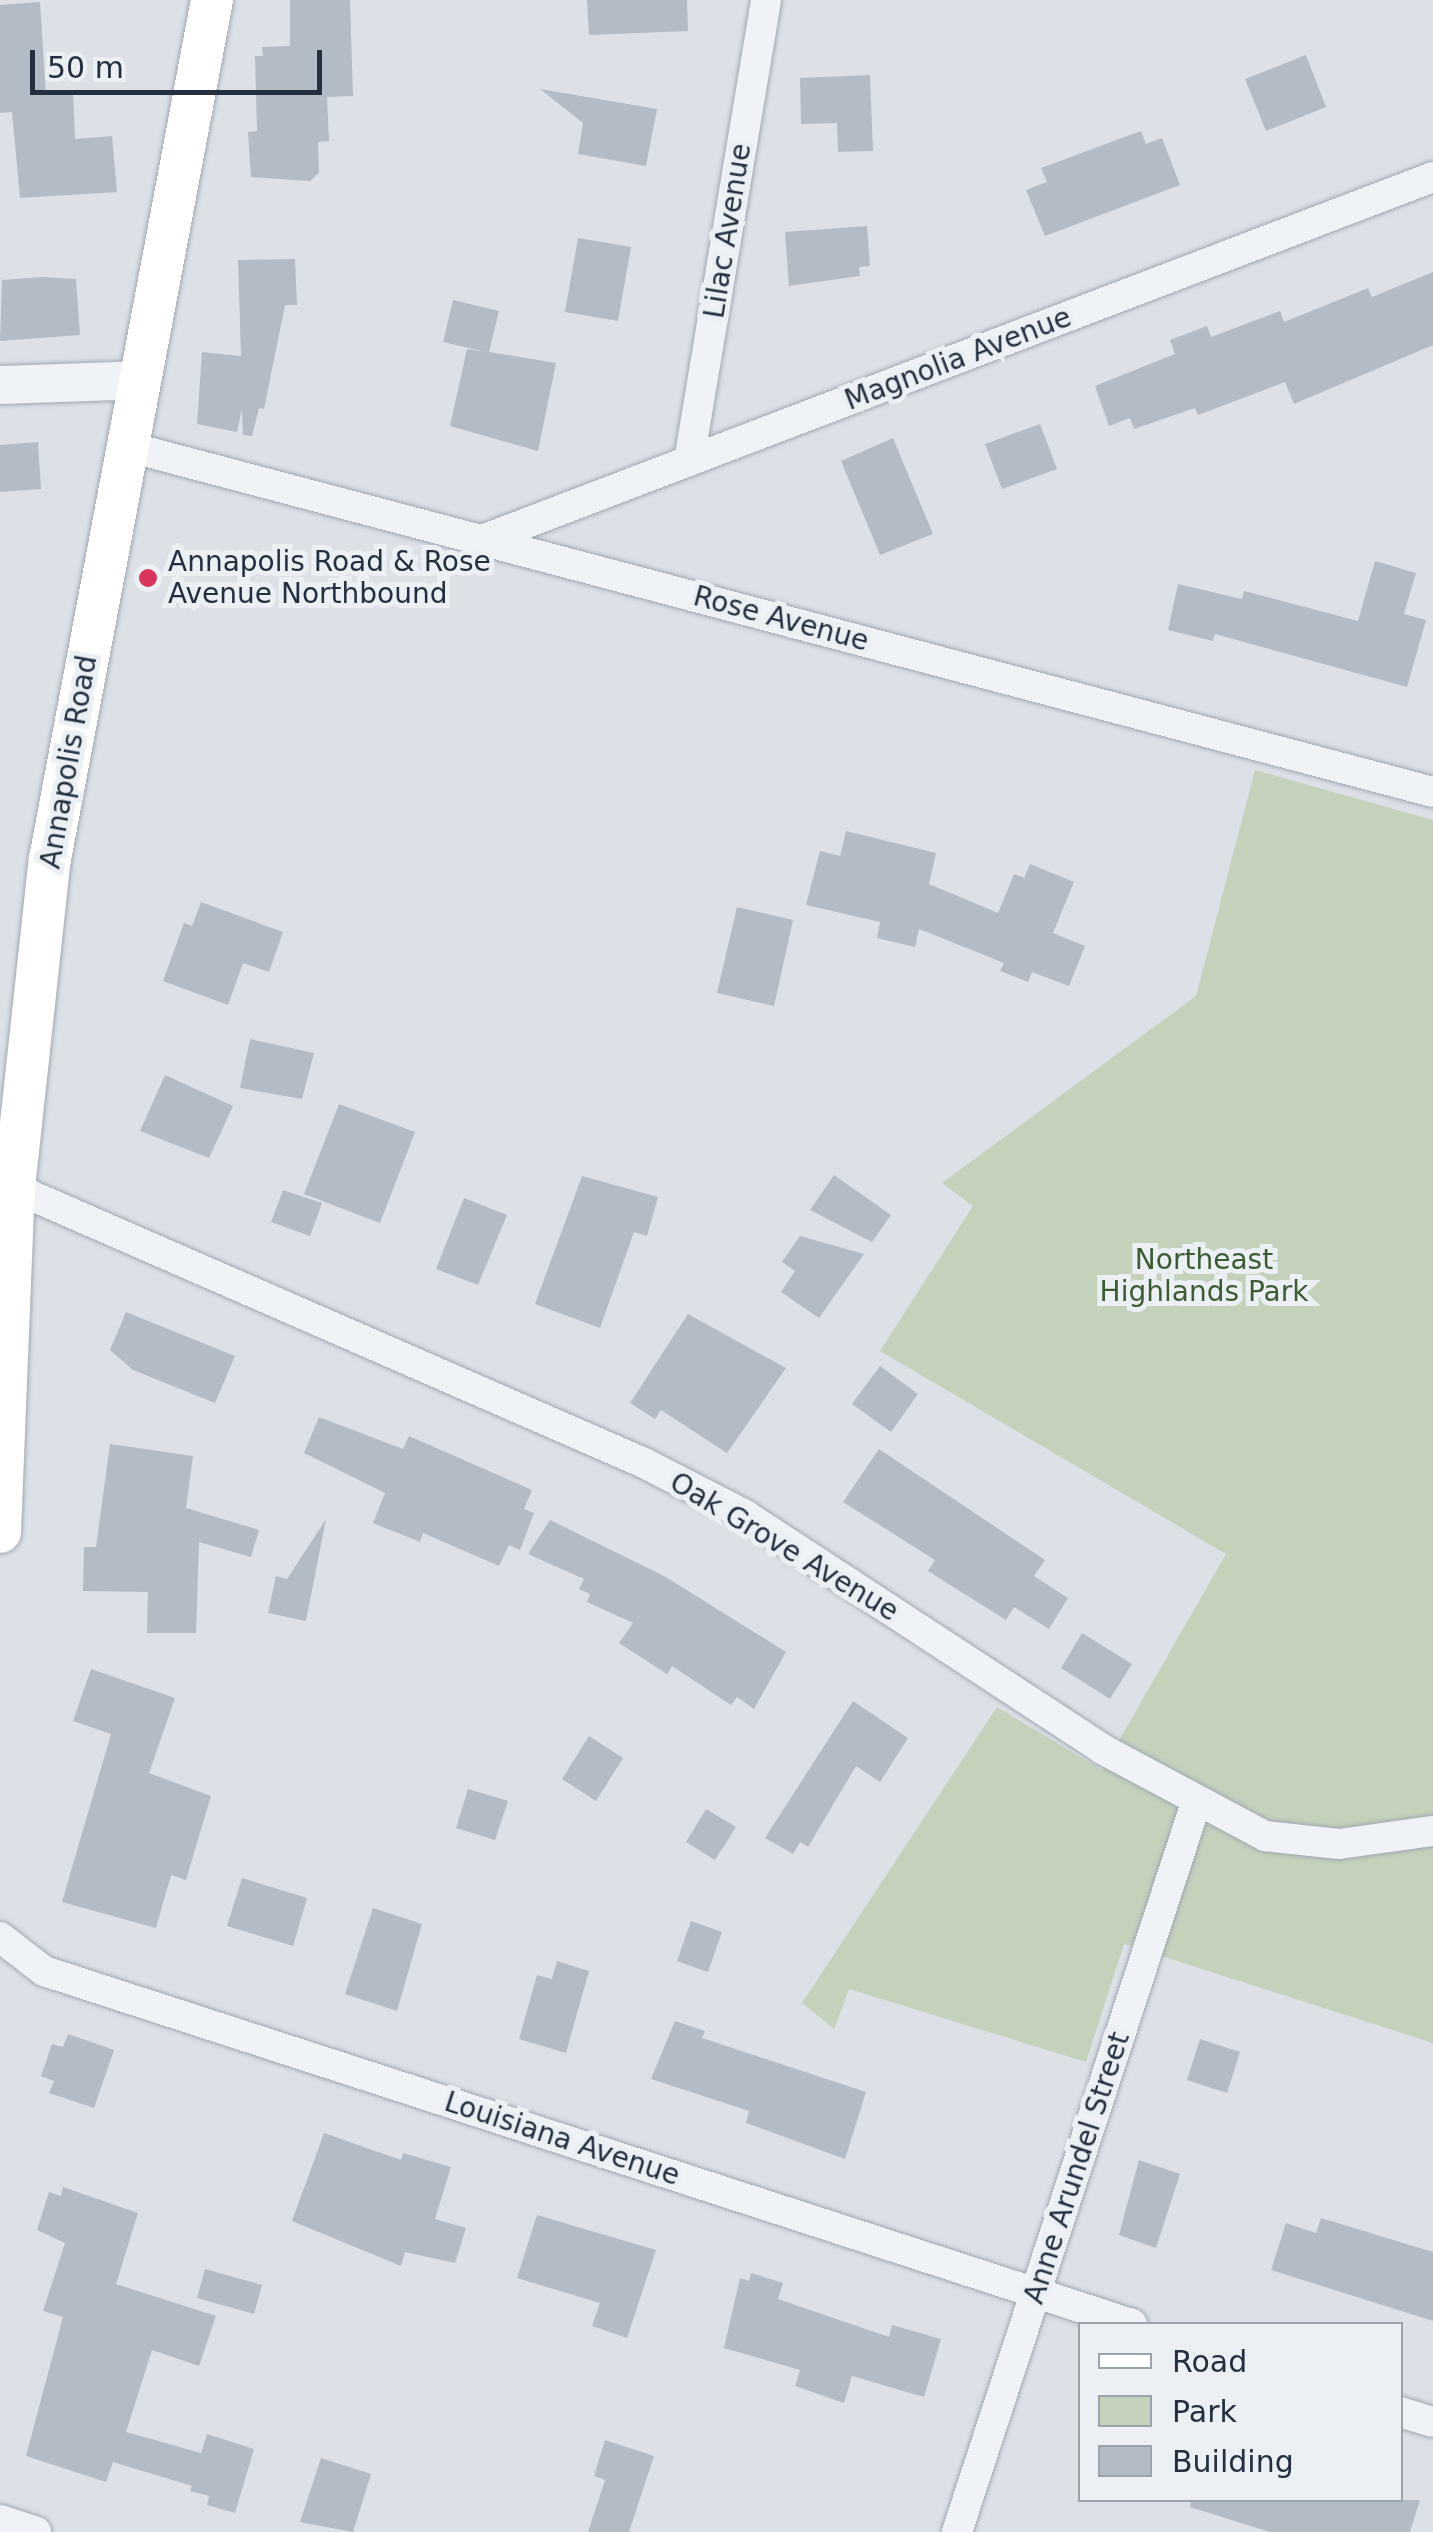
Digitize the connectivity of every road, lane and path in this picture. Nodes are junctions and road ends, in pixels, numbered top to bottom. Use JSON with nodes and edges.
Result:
{"nodes":[{"id":1,"x":212,"y":0,"type":"edge"},
{"id":2,"x":766,"y":0,"type":"edge"},
{"id":3,"x":1433,"y":177,"type":"edge"},
{"id":4,"x":141,"y":380,"type":"junction"},
{"id":5,"x":0,"y":385,"type":"edge"},
{"id":6,"x":128,"y":447,"type":"junction"},
{"id":7,"x":690,"y":461,"type":"junction"},
{"id":8,"x":482,"y":540,"type":"junction"},
{"id":9,"x":1433,"y":792,"type":"edge"},
{"id":10,"x":14,"y":1188,"type":"junction"},
{"id":11,"x":0,"y":1532,"type":"edge"},
{"id":12,"x":1196,"y":1803,"type":"junction"},
{"id":13,"x":1433,"y":1831,"type":"edge"},
{"id":14,"x":0,"y":1937,"type":"edge"},
{"id":15,"x":1036,"y":2293,"type":"junction"},
{"id":16,"x":1126,"y":2322,"type":"edge"},
{"id":17,"x":1403,"y":2413,"type":"edge"},
{"id":18,"x":1433,"y":2422,"type":"edge"},
{"id":19,"x":0,"y":2520,"type":"edge"},
{"id":20,"x":36,"y":2532,"type":"edge"},
{"id":21,"x":957,"y":2532,"type":"edge"}],
"edges":[{"from":1,"to":4,"type":"main road","name":"Annapolis Road"},
{"from":2,"to":7,"type":"street","name":"Lilac Avenue"},
{"from":3,"to":7,"type":"street","name":"Magnolia Avenue"},
{"from":4,"to":5,"type":"street"},
{"from":4,"to":6,"type":"main road","name":"Annapolis Road"},
{"from":6,"to":8,"type":"street","name":"Rose Avenue"},
{"from":6,"to":10,"type":"main road","name":"Annapolis Road"},
{"from":7,"to":8,"type":"street","name":"Magnolia Avenue"},
{"from":8,"to":9,"type":"street","name":"Rose Avenue"},
{"from":10,"to":11,"type":"main road","name":"Annapolis Road"},
{"from":10,"to":12,"type":"street","name":"Oak Grove Avenue"},
{"from":12,"to":13,"type":"street","name":"Oak Grove Avenue"},
{"from":12,"to":15,"type":"street","name":"Anne Arundel Street"},
{"from":14,"to":15,"type":"street","name":"Louisiana Avenue"},
{"from":15,"to":16,"type":"street","name":"Louisiana Avenue"},
{"from":15,"to":21,"type":"street","name":"Anne Arundel Street"},
{"from":17,"to":18,"type":"street"},
{"from":19,"to":20,"type":"street"}]}
